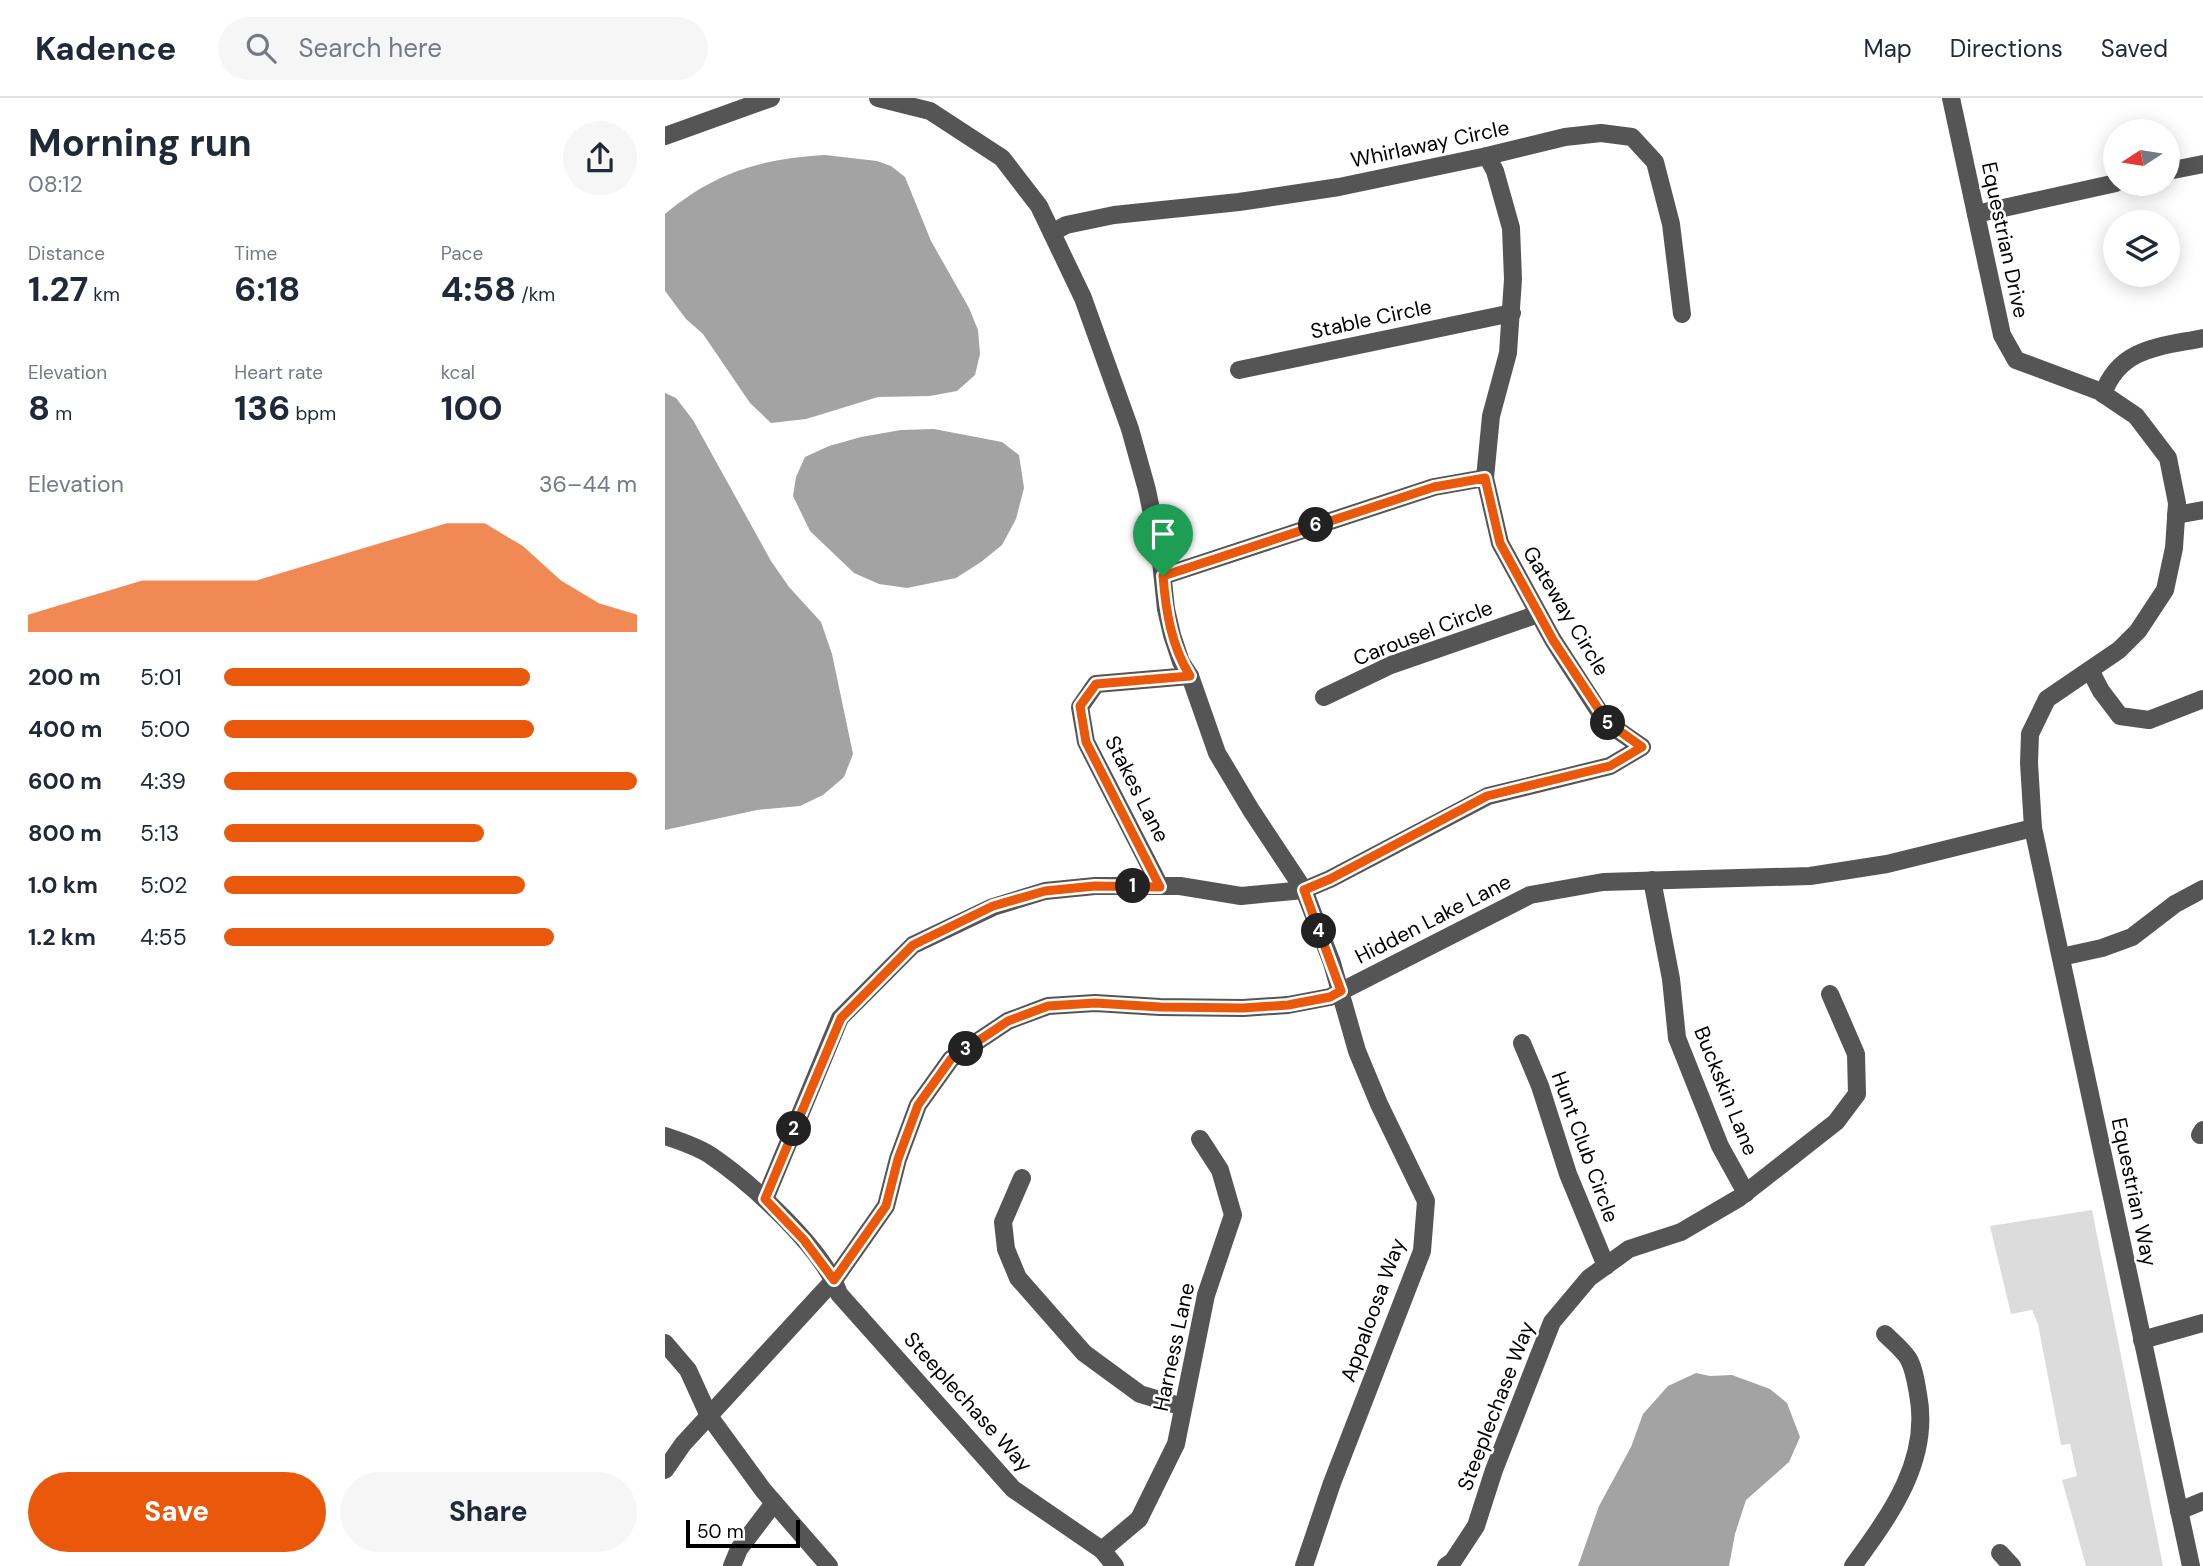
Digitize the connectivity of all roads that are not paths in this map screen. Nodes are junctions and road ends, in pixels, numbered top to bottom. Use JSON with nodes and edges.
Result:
{"nodes":[{"id":1,"x":771,"y":98,"type":"edge"},
{"id":2,"x":878,"y":98,"type":"edge"},
{"id":3,"x":1951,"y":98,"type":"edge"},
{"id":4,"x":665,"y":136,"type":"edge"},
{"id":5,"x":1487,"y":156,"type":"junction"},
{"id":6,"x":2203,"y":164,"type":"edge"},
{"id":7,"x":2181,"y":169,"type":"edge"},
{"id":8,"x":2103,"y":186,"type":"edge"},
{"id":9,"x":1976,"y":214,"type":"junction"},
{"id":10,"x":1052,"y":233,"type":"junction"},
{"id":11,"x":1512,"y":313,"type":"junction"},
{"id":12,"x":1682,"y":314,"type":"dead end"},
{"id":13,"x":2203,"y":338,"type":"edge"},
{"id":14,"x":1240,"y":370,"type":"dead end"},
{"id":15,"x":2103,"y":394,"type":"junction"},
{"id":16,"x":1485,"y":478,"type":"junction"},
{"id":17,"x":2203,"y":510,"type":"edge"},
{"id":18,"x":2176,"y":514,"type":"junction"},
{"id":19,"x":1163,"y":576,"type":"junction"},
{"id":20,"x":1538,"y":614,"type":"junction"},
{"id":21,"x":2090,"y":670,"type":"junction"},
{"id":22,"x":1190,"y":676,"type":"junction"},
{"id":23,"x":1324,"y":696,"type":"dead end"},
{"id":24,"x":2203,"y":699,"type":"edge"},
{"id":25,"x":2033,"y":828,"type":"junction"},
{"id":26,"x":1652,"y":880,"type":"junction"},
{"id":27,"x":1160,"y":887,"type":"junction"},
{"id":28,"x":2203,"y":889,"type":"edge"},
{"id":29,"x":1304,"y":890,"type":"junction"},
{"id":30,"x":2061,"y":957,"type":"junction"},
{"id":31,"x":1341,"y":991,"type":"junction"},
{"id":32,"x":1831,"y":994,"type":"dead end"},
{"id":33,"x":1522,"y":1043,"type":"dead end"},
{"id":34,"x":665,"y":1136,"type":"edge"},
{"id":35,"x":1200,"y":1139,"type":"dead end"},
{"id":36,"x":1021,"y":1178,"type":"dead end"},
{"id":37,"x":1746,"y":1193,"type":"junction"},
{"id":38,"x":765,"y":1199,"type":"junction"},
{"id":39,"x":1606,"y":1266,"type":"junction"},
{"id":40,"x":834,"y":1280,"type":"junction"},
{"id":41,"x":2203,"y":1322,"type":"edge"},
{"id":42,"x":1885,"y":1334,"type":"dead end"},
{"id":43,"x":2142,"y":1340,"type":"junction"},
{"id":44,"x":665,"y":1343,"type":"edge"},
{"id":45,"x":1183,"y":1407,"type":"junction"},
{"id":46,"x":709,"y":1416,"type":"junction"},
{"id":47,"x":665,"y":1470,"type":"edge"},
{"id":48,"x":2203,"y":1501,"type":"edge"},
{"id":49,"x":774,"y":1503,"type":"junction"},
{"id":50,"x":2179,"y":1511,"type":"junction"},
{"id":51,"x":1102,"y":1550,"type":"junction"},
{"id":52,"x":732,"y":1566,"type":"edge"},
{"id":53,"x":829,"y":1566,"type":"edge"},
{"id":54,"x":1115,"y":1566,"type":"edge"},
{"id":55,"x":1304,"y":1566,"type":"edge"},
{"id":56,"x":1446,"y":1566,"type":"edge"},
{"id":57,"x":1853,"y":1566,"type":"edge"},
{"id":58,"x":2190,"y":1566,"type":"edge"}],
"edges":[{"from":1,"to":4,"type":"street"},
{"from":2,"to":10,"type":"street","name":"Appaloosa Way"},
{"from":3,"to":9,"type":"street","name":"Equestrian Drive"},
{"from":5,"to":10,"type":"street","name":"Whirlaway Circle"},
{"from":5,"to":11,"type":"street","name":"Gateway Circle"},
{"from":5,"to":12,"type":"street","name":"Whirlaway Circle"},
{"from":6,"to":7,"type":"street"},
{"from":8,"to":9,"type":"street"},
{"from":9,"to":15,"type":"street","name":"Equestrian Drive"},
{"from":10,"to":19,"type":"street","name":"Appaloosa Way"},
{"from":11,"to":14,"type":"street","name":"Stable Circle"},
{"from":11,"to":16,"type":"street","name":"Gateway Circle"},
{"from":13,"to":15,"type":"street"},
{"from":15,"to":18,"type":"street","name":"Equestrian Drive"},
{"from":16,"to":19,"type":"street"},
{"from":16,"to":20,"type":"street","name":"Gateway Circle"},
{"from":17,"to":18,"type":"street"},
{"from":18,"to":21,"type":"street","name":"Equestrian Drive"},
{"from":19,"to":22,"type":"street","name":"Appaloosa Way"},
{"from":20,"to":23,"type":"street","name":"Carousel Circle"},
{"from":20,"to":29,"type":"street","name":"Gateway Circle"},
{"from":21,"to":24,"type":"street"},
{"from":21,"to":25,"type":"street","name":"Equestrian Drive"},
{"from":22,"to":27,"type":"street","name":"Stakes Lane"},
{"from":22,"to":29,"type":"street","name":"Appaloosa Way"},
{"from":25,"to":26,"type":"street","name":"Hidden Lake Lane"},
{"from":25,"to":30,"type":"street","name":"Equestrian Way"},
{"from":26,"to":31,"type":"street","name":"Hidden Lake Lane"},
{"from":26,"to":37,"type":"street","name":"Buckskin Lane"},
{"from":27,"to":29,"type":"street"},
{"from":27,"to":38,"type":"street"},
{"from":28,"to":30,"type":"street"},
{"from":29,"to":31,"type":"street","name":"Appaloosa Way"},
{"from":30,"to":43,"type":"street","name":"Equestrian Way"},
{"from":31,"to":40,"type":"street","name":"Hidden Lake Lane"},
{"from":31,"to":55,"type":"street","name":"Appaloosa Way"},
{"from":32,"to":37,"type":"street","name":"Steeplechase Way"},
{"from":33,"to":39,"type":"street","name":"Hunt Club Circle"},
{"from":34,"to":38,"type":"street","name":"Steeplechase Way"},
{"from":35,"to":45,"type":"street","name":"Harness Lane"},
{"from":36,"to":45,"type":"street"},
{"from":37,"to":39,"type":"street","name":"Steeplechase Way"},
{"from":38,"to":40,"type":"street","name":"Steeplechase Way"},
{"from":39,"to":56,"type":"street","name":"Steeplechase Way"},
{"from":40,"to":46,"type":"street","name":"Hidden Lake Lane"},
{"from":40,"to":51,"type":"street","name":"Steeplechase Way"},
{"from":41,"to":43,"type":"street"},
{"from":42,"to":57,"type":"street"},
{"from":43,"to":50,"type":"street","name":"Equestrian Way"},
{"from":44,"to":46,"type":"street"},
{"from":45,"to":51,"type":"street","name":"Harness Lane"},
{"from":46,"to":47,"type":"street","name":"Hidden Lake Lane"},
{"from":46,"to":49,"type":"street"},
{"from":48,"to":50,"type":"street"},
{"from":49,"to":52,"type":"street"},
{"from":49,"to":53,"type":"street"},
{"from":50,"to":58,"type":"street","name":"Equestrian Way"},
{"from":51,"to":54,"type":"street","name":"Steeplechase Way"}]}
